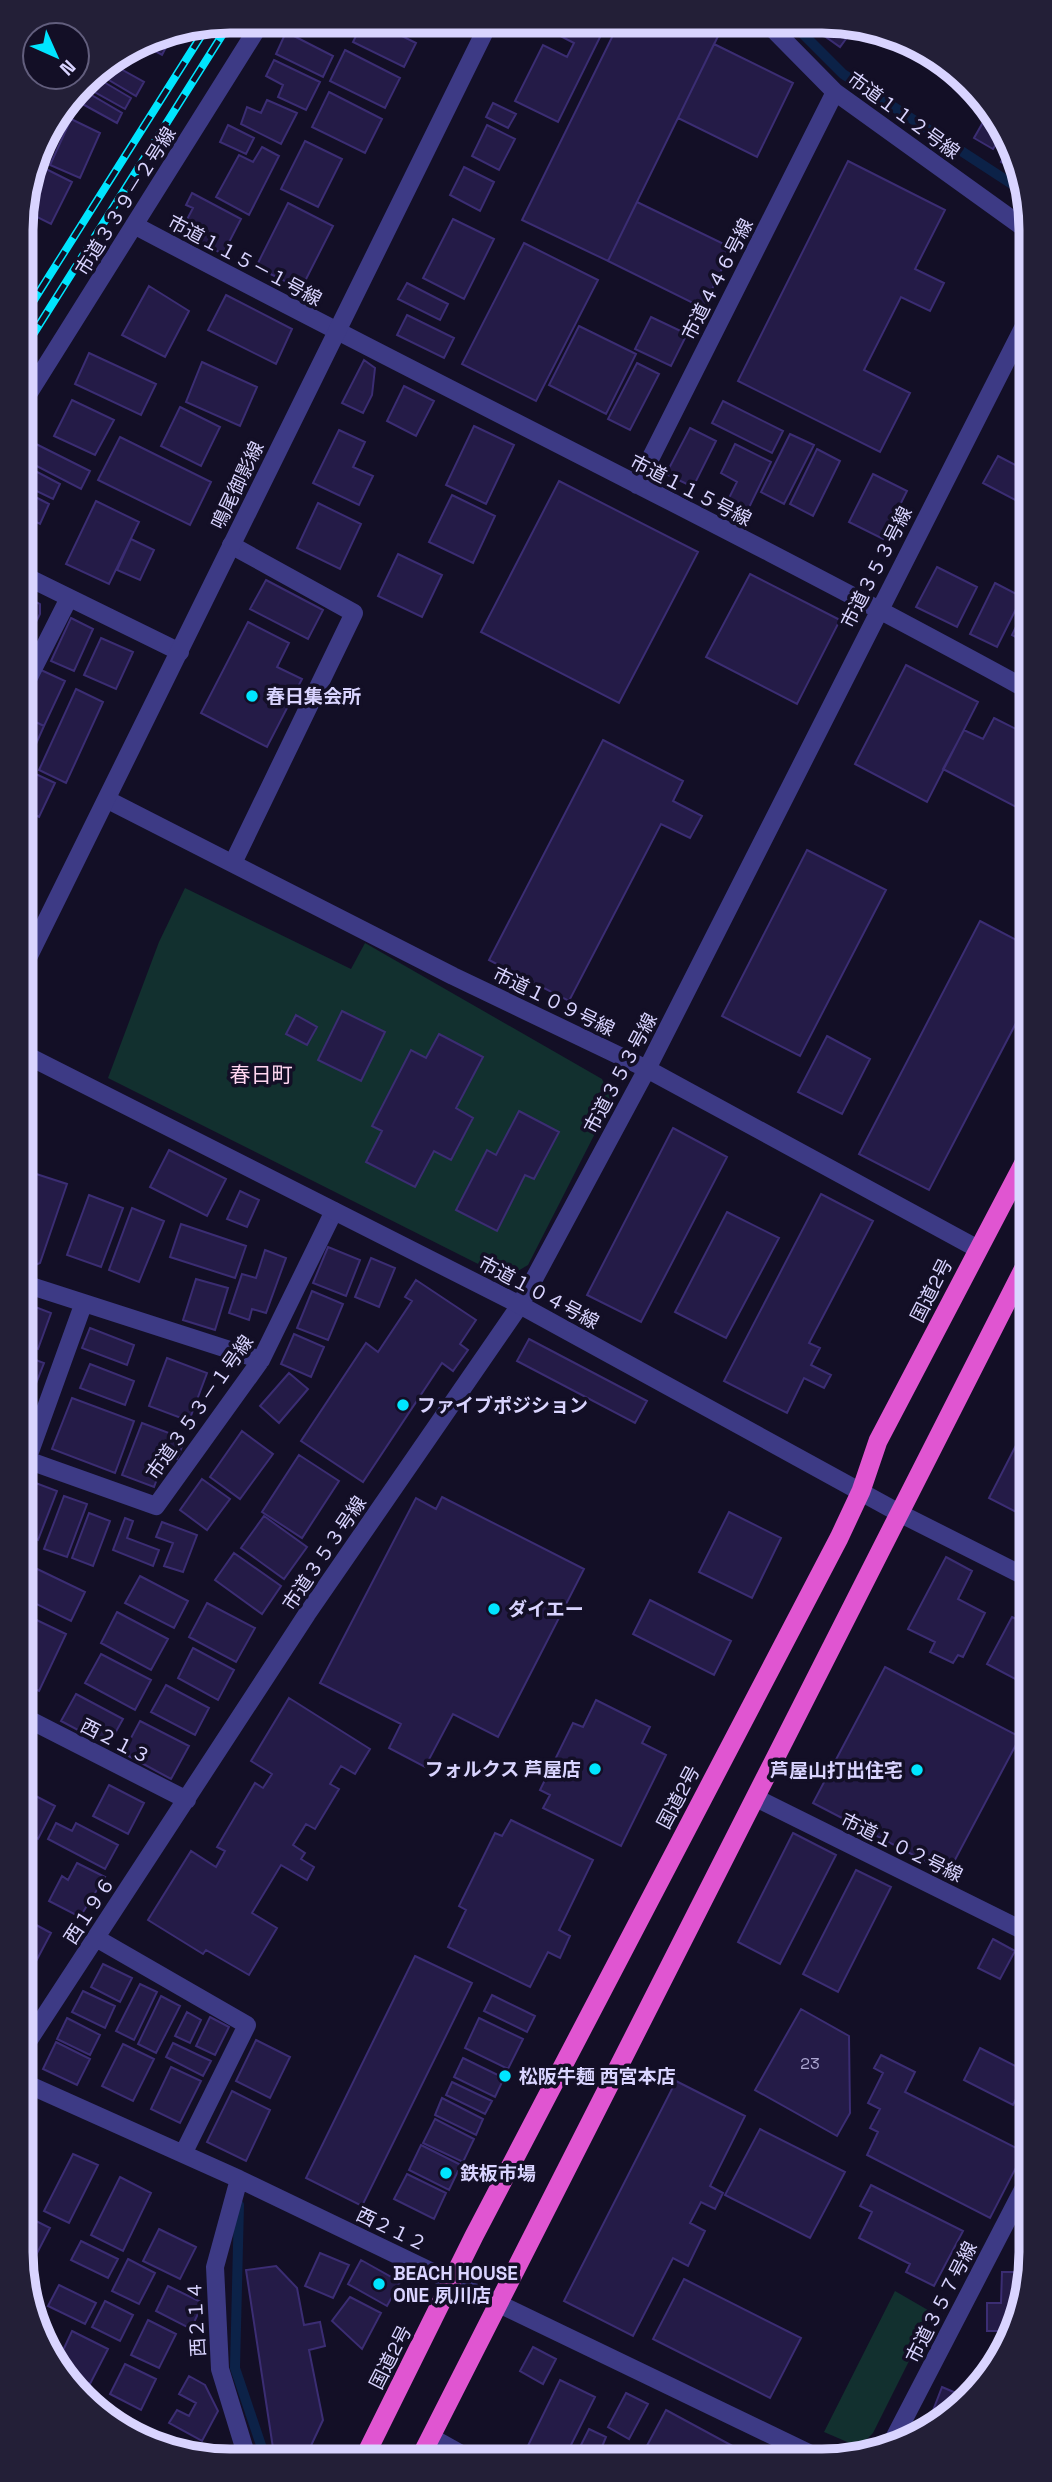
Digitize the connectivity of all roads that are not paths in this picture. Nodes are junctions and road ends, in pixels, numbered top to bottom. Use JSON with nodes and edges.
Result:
{"nodes":[{"id":1,"x":254,"y":33,"type":"edge"},
{"id":2,"x":484,"y":33,"type":"edge"},
{"id":3,"x":777,"y":33,"type":"edge"},
{"id":4,"x":835,"y":92,"type":"junction"},
{"id":5,"x":1019,"y":224,"type":"edge"},
{"id":6,"x":134,"y":225,"type":"junction"},
{"id":7,"x":335,"y":332,"type":"junction"},
{"id":8,"x":1019,"y":336,"type":"edge"},
{"id":9,"x":34,"y":385,"type":"edge"},
{"id":10,"x":637,"y":485,"type":"junction"},
{"id":11,"x":231,"y":545,"type":"junction"},
{"id":12,"x":34,"y":581,"type":"edge"},
{"id":13,"x":68,"y":598,"type":"junction"},
{"id":14,"x":878,"y":608,"type":"junction"},
{"id":15,"x":180,"y":652,"type":"junction"},
{"id":16,"x":34,"y":667,"type":"edge"},
{"id":17,"x":1019,"y":685,"type":"edge"},
{"id":18,"x":107,"y":800,"type":"junction"},
{"id":19,"x":233,"y":863,"type":"junction"},
{"id":20,"x":34,"y":948,"type":"edge"},
{"id":21,"x":34,"y":1059,"type":"edge"},
{"id":22,"x":647,"y":1069,"type":"junction"},
{"id":23,"x":1019,"y":1173,"type":"edge"},
{"id":24,"x":334,"y":1211,"type":"junction"},
{"id":25,"x":978,"y":1249,"type":"junction"},
{"id":26,"x":1018,"y":1279,"type":"edge"},
{"id":27,"x":33,"y":1287,"type":"edge"},
{"id":28,"x":83,"y":1305,"type":"junction"},
{"id":29,"x":520,"y":1305,"type":"junction"},
{"id":30,"x":261,"y":1360,"type":"junction"},
{"id":31,"x":33,"y":1442,"type":"edge"},
{"id":32,"x":33,"y":1462,"type":"edge"},
{"id":33,"x":861,"y":1491,"type":"junction"},
{"id":34,"x":901,"y":1514,"type":"junction"},
{"id":35,"x":1018,"y":1573,"type":"edge"},
{"id":36,"x":33,"y":1722,"type":"edge"},
{"id":37,"x":756,"y":1798,"type":"junction"},
{"id":38,"x":187,"y":1800,"type":"junction"},
{"id":39,"x":1018,"y":1928,"type":"edge"},
{"id":40,"x":96,"y":1938,"type":"junction"},
{"id":41,"x":33,"y":2034,"type":"edge"},
{"id":42,"x":33,"y":2087,"type":"edge"},
{"id":43,"x":183,"y":2154,"type":"junction"},
{"id":44,"x":239,"y":2179,"type":"junction"},
{"id":45,"x":1018,"y":2199,"type":"edge"},
{"id":46,"x":453,"y":2282,"type":"junction"},
{"id":47,"x":500,"y":2304,"type":"junction"},
{"id":48,"x":898,"y":2433,"type":"edge"},
{"id":49,"x":431,"y":2437,"type":"junction"},
{"id":50,"x":245,"y":2449,"type":"edge"},
{"id":51,"x":369,"y":2449,"type":"edge"},
{"id":52,"x":425,"y":2449,"type":"edge"},
{"id":53,"x":452,"y":2449,"type":"edge"},
{"id":54,"x":801,"y":2449,"type":"edge"}],
"edges":[{"from":1,"to":6,"type":"street","name":"市道３３９－２号線"},
{"from":2,"to":7,"type":"street","name":"鳴尾御影線"},
{"from":3,"to":4,"type":"street","name":"市道１１２号線"},
{"from":4,"to":5,"type":"street","name":"市道１１２号線"},
{"from":4,"to":10,"type":"street","name":"市道４４６号線"},
{"from":6,"to":7,"type":"street","name":"市道１１５－１号線"},
{"from":6,"to":9,"type":"street","name":"市道３３９－２号線"},
{"from":7,"to":10,"type":"street","name":"市道１１５号線"},
{"from":7,"to":11,"type":"street","name":"鳴尾御影線"},
{"from":8,"to":14,"type":"street","name":"市道３５３号線"},
{"from":10,"to":14,"type":"street","name":"市道１１５号線"},
{"from":11,"to":15,"type":"street","name":"鳴尾御影線"},
{"from":11,"to":19,"type":"street"},
{"from":12,"to":13,"type":"street"},
{"from":13,"to":15,"type":"street"},
{"from":13,"to":16,"type":"street"},
{"from":14,"to":17,"type":"street","name":"市道１１５号線"},
{"from":14,"to":22,"type":"street","name":"市道３５３号線"},
{"from":15,"to":18,"type":"street","name":"鳴尾御影線"},
{"from":18,"to":19,"type":"street","name":"市道１０９号線"},
{"from":18,"to":20,"type":"street","name":"鳴尾御影線"},
{"from":19,"to":22,"type":"street","name":"市道１０９号線"},
{"from":21,"to":24,"type":"street","name":"市道１０４号線"},
{"from":22,"to":25,"type":"street","name":"市道１０９号線"},
{"from":22,"to":29,"type":"street","name":"市道３５３号線"},
{"from":23,"to":25,"type":"highway","name":"国道2号"},
{"from":24,"to":29,"type":"street","name":"市道１０４号線"},
{"from":24,"to":30,"type":"street","name":"市道３５３－１号線"},
{"from":25,"to":33,"type":"highway","name":"国道2号"},
{"from":26,"to":34,"type":"highway"},
{"from":27,"to":28,"type":"street"},
{"from":28,"to":30,"type":"street"},
{"from":28,"to":31,"type":"street","name":"市道３５３－１号線"},
{"from":29,"to":33,"type":"street","name":"市道１０４号線"},
{"from":29,"to":38,"type":"street","name":"市道３５３号線"},
{"from":30,"to":32,"type":"street","name":"市道３５３－１号線"},
{"from":33,"to":34,"type":"street","name":"市道１０４号線"},
{"from":33,"to":46,"type":"highway","name":"国道2号"},
{"from":34,"to":35,"type":"street","name":"市道１０４号線"},
{"from":34,"to":37,"type":"highway"},
{"from":36,"to":38,"type":"street","name":"西２１３"},
{"from":37,"to":39,"type":"street","name":"市道１０２号線"},
{"from":37,"to":47,"type":"highway"},
{"from":38,"to":40,"type":"street","name":"西１９６"},
{"from":40,"to":41,"type":"street","name":"西１９６"},
{"from":40,"to":43,"type":"street"},
{"from":42,"to":43,"type":"street","name":"西２１２"},
{"from":43,"to":44,"type":"street","name":"西２１２"},
{"from":44,"to":46,"type":"street","name":"西２１２"},
{"from":44,"to":50,"type":"street","name":"西２１４"},
{"from":45,"to":48,"type":"street","name":"市道３５７号線"},
{"from":46,"to":47,"type":"street","name":"西２１２"},
{"from":46,"to":51,"type":"highway","name":"国道2号"},
{"from":47,"to":49,"type":"highway"},
{"from":47,"to":54,"type":"street","name":"西２１２"},
{"from":49,"to":52,"type":"highway"},
{"from":49,"to":53,"type":"street"}]}
